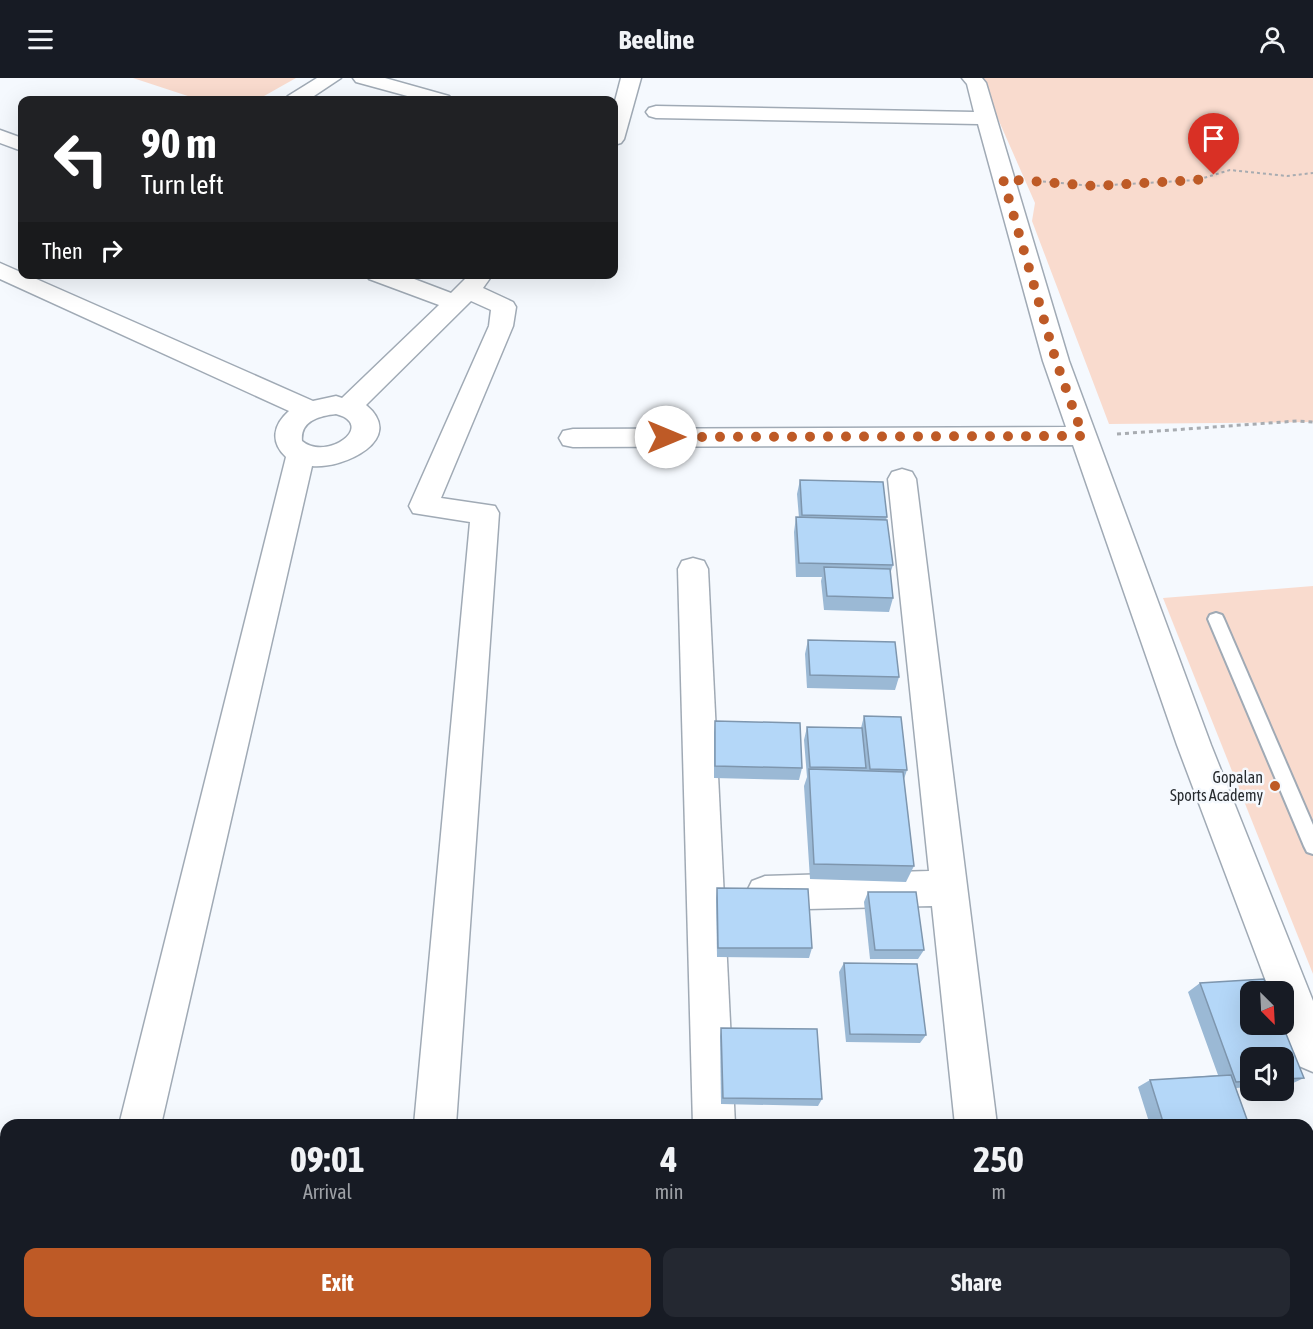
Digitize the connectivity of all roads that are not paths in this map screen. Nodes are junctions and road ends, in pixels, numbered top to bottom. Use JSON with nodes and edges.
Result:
{"nodes":[{"id":1,"x":331,"y":78,"type":"edge"},
{"id":2,"x":363,"y":78,"type":"edge"},
{"id":3,"x":631,"y":78,"type":"edge"},
{"id":4,"x":972,"y":78,"type":"edge"},
{"id":5,"x":302,"y":96,"type":"edge"},
{"id":6,"x":428,"y":96,"type":"edge"},
{"id":7,"x":656,"y":112,"type":"dead end"},
{"id":8,"x":986,"y":118,"type":"junction"},
{"id":9,"x":618,"y":125,"type":"edge"},
{"id":10,"x":0,"y":136,"type":"edge"},
{"id":11,"x":18,"y":143,"type":"edge"},
{"id":12,"x":25,"y":279,"type":"edge"},
{"id":13,"x":407,"y":279,"type":"edge"},
{"id":14,"x":468,"y":289,"type":"edge"},
{"id":15,"x":348,"y":407,"type":"junction"},
{"id":16,"x":311,"y":410,"type":"junction"},
{"id":17,"x":1083,"y":436,"type":"junction"},
{"id":18,"x":573,"y":438,"type":"dead end"},
{"id":19,"x":301,"y":454,"type":"junction"},
{"id":20,"x":902,"y":479,"type":"dead end"},
{"id":21,"x":693,"y":569,"type":"dead end"},
{"id":22,"x":1216,"y":619,"type":"dead end"},
{"id":23,"x":1313,"y":846,"type":"edge"},
{"id":24,"x":949,"y":888,"type":"junction"},
{"id":25,"x":705,"y":894,"type":"junction"},
{"id":26,"x":1313,"y":1052,"type":"edge"},
{"id":27,"x":141,"y":1119,"type":"edge"},
{"id":28,"x":435,"y":1119,"type":"edge"},
{"id":29,"x":714,"y":1119,"type":"edge"},
{"id":30,"x":975,"y":1119,"type":"edge"}],
"edges":[{"from":1,"to":5,"type":"street"},
{"from":2,"to":6,"type":"street"},
{"from":3,"to":9,"type":"street"},
{"from":4,"to":8,"type":"street"},
{"from":7,"to":8,"type":"street"},
{"from":8,"to":17,"type":"street"},
{"from":10,"to":11,"type":"street"},
{"from":12,"to":16,"type":"street"},
{"from":13,"to":14,"type":"street"},
{"from":14,"to":15,"type":"street"},
{"from":14,"to":28,"type":"street"},
{"from":15,"to":16,"type":"street"},
{"from":15,"to":19,"type":"street"},
{"from":16,"to":19,"type":"street"},
{"from":17,"to":18,"type":"street"},
{"from":17,"to":26,"type":"street"},
{"from":19,"to":27,"type":"street"},
{"from":20,"to":24,"type":"street"},
{"from":21,"to":25,"type":"street"},
{"from":22,"to":23,"type":"lane"},
{"from":24,"to":25,"type":"street"},
{"from":24,"to":30,"type":"street"},
{"from":25,"to":29,"type":"street"}]}
